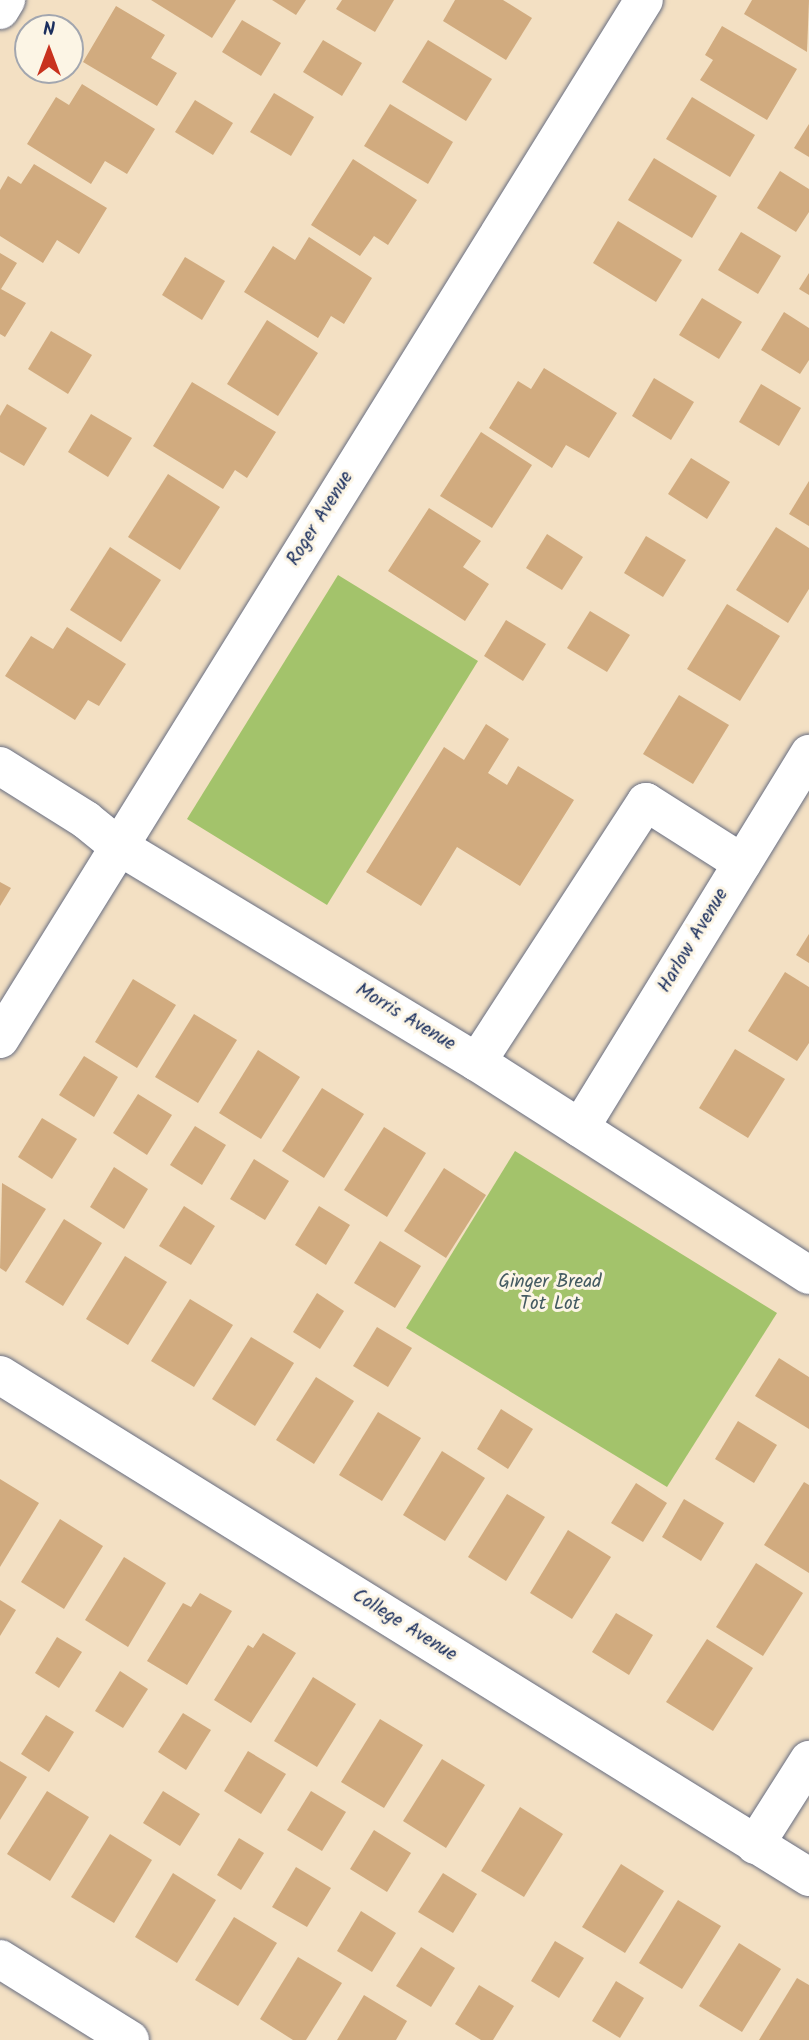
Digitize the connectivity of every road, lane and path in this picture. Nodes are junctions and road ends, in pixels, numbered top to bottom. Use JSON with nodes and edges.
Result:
{"nodes":[{"id":1,"x":6,"y":0,"type":"edge"},
{"id":2,"x":644,"y":0,"type":"edge"},
{"id":3,"x":0,"y":10,"type":"edge"},
{"id":4,"x":809,"y":754,"type":"edge"},
{"id":5,"x":0,"y":766,"type":"edge"},
{"id":6,"x":117,"y":845,"type":"junction"},
{"id":7,"x":741,"y":863,"type":"junction"},
{"id":8,"x":0,"y":1039,"type":"edge"},
{"id":9,"x":477,"y":1062,"type":"junction"},
{"id":10,"x":580,"y":1128,"type":"junction"},
{"id":11,"x":809,"y":1275,"type":"edge"},
{"id":12,"x":0,"y":1375,"type":"edge"},
{"id":13,"x":809,"y":1760,"type":"edge"},
{"id":14,"x":755,"y":1844,"type":"junction"},
{"id":15,"x":809,"y":1877,"type":"edge"},
{"id":16,"x":0,"y":1959,"type":"edge"},
{"id":17,"x":130,"y":2040,"type":"edge"}],
"edges":[{"from":1,"to":3,"type":"street"},
{"from":2,"to":6,"type":"street","name":"Roger Avenue"},
{"from":4,"to":7,"type":"street","name":"Harlow Avenue"},
{"from":5,"to":6,"type":"street","name":"Morris Avenue"},
{"from":6,"to":8,"type":"street","name":"Roger Avenue"},
{"from":6,"to":9,"type":"street","name":"Morris Avenue"},
{"from":7,"to":9,"type":"street"},
{"from":7,"to":10,"type":"street","name":"Harlow Avenue"},
{"from":9,"to":10,"type":"street","name":"Morris Avenue"},
{"from":10,"to":11,"type":"street","name":"Morris Avenue"},
{"from":12,"to":14,"type":"street","name":"College Avenue"},
{"from":13,"to":14,"type":"street"},
{"from":14,"to":15,"type":"street","name":"College Avenue"},
{"from":16,"to":17,"type":"street"}]}
